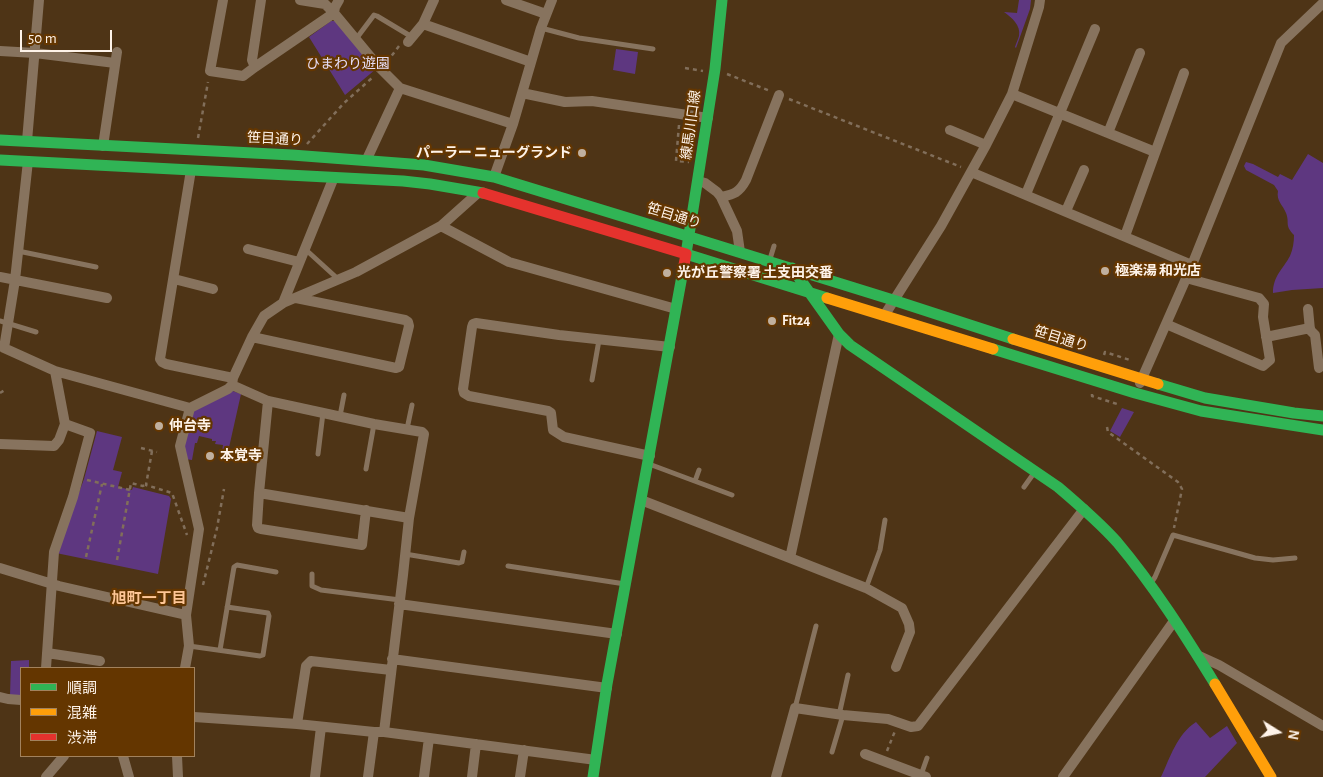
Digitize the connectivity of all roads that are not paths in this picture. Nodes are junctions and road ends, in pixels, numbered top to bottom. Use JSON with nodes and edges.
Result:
{"nodes":[{"id":1,"x":39,"y":0,"type":"edge"},
{"id":2,"x":223,"y":0,"type":"edge"},
{"id":3,"x":261,"y":0,"type":"edge"},
{"id":4,"x":300,"y":0,"type":"edge"},
{"id":5,"x":339,"y":0,"type":"edge"},
{"id":6,"x":434,"y":0,"type":"edge"},
{"id":7,"x":506,"y":0,"type":"edge"},
{"id":8,"x":552,"y":0,"type":"edge"},
{"id":9,"x":722,"y":0,"type":"edge"},
{"id":10,"x":1040,"y":0,"type":"edge"},
{"id":11,"x":1323,"y":3,"type":"edge"},
{"id":12,"x":334,"y":13,"type":"junction"},
{"id":13,"x":546,"y":14,"type":"junction"},
{"id":14,"x":423,"y":24,"type":"junction"},
{"id":15,"x":541,"y":28,"type":"junction"},
{"id":16,"x":1095,"y":29,"type":"dead end"},
{"id":17,"x":356,"y":39,"type":"junction"},
{"id":18,"x":410,"y":40,"type":"joint"},
{"id":19,"x":652,"y":49,"type":"dead end"},
{"id":20,"x":0,"y":51,"type":"edge"},
{"id":21,"x":117,"y":52,"type":"dead end"},
{"id":22,"x":35,"y":53,"type":"junction"},
{"id":23,"x":1140,"y":53,"type":"dead end"},
{"id":24,"x":530,"y":62,"type":"junction"},
{"id":25,"x":115,"y":63,"type":"junction"},
{"id":26,"x":255,"y":67,"type":"junction"},
{"id":27,"x":1184,"y":73,"type":"dead end"},
{"id":28,"x":400,"y":88,"type":"junction"},
{"id":29,"x":522,"y":93,"type":"junction"},
{"id":30,"x":1012,"y":94,"type":"junction"},
{"id":31,"x":779,"y":95,"type":"road end"},
{"id":32,"x":1060,"y":114,"type":"junction"},
{"id":33,"x":708,"y":118,"type":"junction"},
{"id":34,"x":513,"y":124,"type":"junction"},
{"id":35,"x":950,"y":130,"type":"dead end"},
{"id":36,"x":1108,"y":133,"type":"junction"},
{"id":37,"x":0,"y":140,"type":"edge"},
{"id":38,"x":27,"y":141,"type":"junction"},
{"id":39,"x":986,"y":145,"type":"junction"},
{"id":40,"x":103,"y":146,"type":"junction"},
{"id":41,"x":1156,"y":152,"type":"junction"},
{"id":42,"x":0,"y":160,"type":"edge"},
{"id":43,"x":28,"y":161,"type":"junction"},
{"id":44,"x":366,"y":162,"type":"junction"},
{"id":45,"x":191,"y":170,"type":"junction"},
{"id":46,"x":1084,"y":170,"type":"dead end"},
{"id":47,"x":971,"y":172,"type":"junction"},
{"id":48,"x":334,"y":177,"type":"junction"},
{"id":49,"x":494,"y":177,"type":"junction"},
{"id":50,"x":698,"y":181,"type":"junction"},
{"id":51,"x":479,"y":192,"type":"junction"},
{"id":52,"x":1026,"y":194,"type":"junction"},
{"id":53,"x":721,"y":197,"type":"junction"},
{"id":54,"x":1066,"y":211,"type":"junction"},
{"id":55,"x":441,"y":226,"type":"junction"},
{"id":56,"x":1125,"y":236,"type":"junction"},
{"id":57,"x":690,"y":237,"type":"junction"},
{"id":58,"x":774,"y":246,"type":"dead end"},
{"id":59,"x":248,"y":249,"type":"dead end"},
{"id":60,"x":304,"y":249,"type":"junction"},
{"id":61,"x":18,"y":251,"type":"junction"},
{"id":62,"x":740,"y":252,"type":"junction"},
{"id":63,"x":686,"y":254,"type":"junction"},
{"id":64,"x":769,"y":261,"type":"junction"},
{"id":65,"x":299,"y":262,"type":"junction"},
{"id":66,"x":1192,"y":265,"type":"junction"},
{"id":67,"x":96,"y":267,"type":"dead end"},
{"id":68,"x":792,"y":268,"type":"junction"},
{"id":69,"x":0,"y":277,"type":"edge"},
{"id":70,"x":174,"y":278,"type":"junction"},
{"id":71,"x":1186,"y":278,"type":"junction"},
{"id":72,"x":338,"y":279,"type":"junction"},
{"id":73,"x":16,"y":280,"type":"junction"},
{"id":74,"x":213,"y":289,"type":"dead end"},
{"id":75,"x":808,"y":292,"type":"junction"},
{"id":76,"x":106,"y":298,"type":"dead end"},
{"id":77,"x":296,"y":298,"type":"junction"},
{"id":78,"x":893,"y":300,"type":"junction"},
{"id":79,"x":283,"y":303,"type":"junction"},
{"id":80,"x":676,"y":308,"type":"junction"},
{"id":81,"x":1308,"y":309,"type":"dead end"},
{"id":82,"x":884,"y":316,"type":"junction"},
{"id":83,"x":4,"y":322,"type":"edge"},
{"id":84,"x":1166,"y":324,"type":"junction"},
{"id":85,"x":1310,"y":328,"type":"junction"},
{"id":86,"x":36,"y":332,"type":"dead end"},
{"id":87,"x":839,"y":334,"type":"junction"},
{"id":88,"x":252,"y":337,"type":"junction"},
{"id":89,"x":1266,"y":337,"type":"junction"},
{"id":90,"x":599,"y":340,"type":"junction"},
{"id":91,"x":2,"y":345,"type":"edge"},
{"id":92,"x":670,"y":347,"type":"junction"},
{"id":93,"x":1318,"y":368,"type":"dead end"},
{"id":94,"x":55,"y":372,"type":"junction"},
{"id":95,"x":1141,"y":379,"type":"junction"},
{"id":96,"x":592,"y":380,"type":"dead end"},
{"id":97,"x":232,"y":381,"type":"junction"},
{"id":98,"x":1135,"y":393,"type":"junction"},
{"id":99,"x":344,"y":395,"type":"dead end"},
{"id":100,"x":268,"y":401,"type":"junction"},
{"id":101,"x":412,"y":405,"type":"dead end"},
{"id":102,"x":190,"y":408,"type":"junction"},
{"id":103,"x":323,"y":413,"type":"junction"},
{"id":104,"x":340,"y":416,"type":"junction"},
{"id":105,"x":1323,"y":416,"type":"edge"},
{"id":106,"x":65,"y":424,"type":"junction"},
{"id":107,"x":374,"y":424,"type":"junction"},
{"id":108,"x":407,"y":430,"type":"junction"},
{"id":109,"x":1323,"y":430,"type":"edge"},
{"id":110,"x":0,"y":444,"type":"edge"},
{"id":111,"x":318,"y":454,"type":"dead end"},
{"id":112,"x":649,"y":460,"type":"junction"},
{"id":113,"x":366,"y":469,"type":"dead end"},
{"id":114,"x":699,"y":470,"type":"dead end"},
{"id":115,"x":1035,"y":472,"type":"junction"},
{"id":116,"x":695,"y":481,"type":"junction"},
{"id":117,"x":1024,"y":487,"type":"dead end"},
{"id":118,"x":259,"y":493,"type":"junction"},
{"id":119,"x":732,"y":495,"type":"dead end"},
{"id":120,"x":641,"y":500,"type":"junction"},
{"id":121,"x":1084,"y":509,"type":"junction"},
{"id":122,"x":366,"y":510,"type":"junction"},
{"id":123,"x":409,"y":518,"type":"junction"},
{"id":124,"x":885,"y":520,"type":"dead end"},
{"id":125,"x":464,"y":552,"type":"dead end"},
{"id":126,"x":405,"y":554,"type":"junction"},
{"id":127,"x":790,"y":558,"type":"junction"},
{"id":128,"x":1294,"y":558,"type":"dead end"},
{"id":129,"x":508,"y":566,"type":"dead end"},
{"id":130,"x":0,"y":568,"type":"edge"},
{"id":131,"x":276,"y":572,"type":"dead end"},
{"id":132,"x":312,"y":574,"type":"dead end"},
{"id":133,"x":51,"y":583,"type":"junction"},
{"id":134,"x":626,"y":584,"type":"junction"},
{"id":135,"x":1150,"y":584,"type":"junction"},
{"id":136,"x":866,"y":588,"type":"junction"},
{"id":137,"x":400,"y":602,"type":"junction"},
{"id":138,"x":227,"y":607,"type":"junction"},
{"id":139,"x":186,"y":615,"type":"junction"},
{"id":140,"x":1174,"y":621,"type":"junction"},
{"id":141,"x":816,"y":626,"type":"dead end"},
{"id":142,"x":617,"y":634,"type":"junction"},
{"id":143,"x":189,"y":646,"type":"junction"},
{"id":144,"x":220,"y":650,"type":"junction"},
{"id":145,"x":47,"y":653,"type":"junction"},
{"id":146,"x":1196,"y":654,"type":"junction"},
{"id":147,"x":392,"y":659,"type":"junction"},
{"id":148,"x":100,"y":660,"type":"dead end"},
{"id":149,"x":46,"y":667,"type":"edge"},
{"id":150,"x":185,"y":667,"type":"edge"},
{"id":151,"x":896,"y":667,"type":"dead end"},
{"id":152,"x":391,"y":670,"type":"junction"},
{"id":153,"x":848,"y":675,"type":"dead end"},
{"id":154,"x":607,"y":688,"type":"junction"},
{"id":155,"x":0,"y":697,"type":"edge"},
{"id":156,"x":20,"y":700,"type":"edge"},
{"id":157,"x":795,"y":708,"type":"junction"},
{"id":158,"x":841,"y":715,"type":"junction"},
{"id":159,"x":195,"y":717,"type":"edge"},
{"id":160,"x":297,"y":724,"type":"junction"},
{"id":161,"x":1323,"y":726,"type":"edge"},
{"id":162,"x":321,"y":727,"type":"junction"},
{"id":163,"x":379,"y":732,"type":"junction"},
{"id":164,"x":429,"y":738,"type":"junction"},
{"id":165,"x":476,"y":744,"type":"junction"},
{"id":166,"x":524,"y":750,"type":"junction"},
{"id":167,"x":832,"y":752,"type":"dead end"},
{"id":168,"x":865,"y":754,"type":"dead end"},
{"id":169,"x":63,"y":757,"type":"edge"},
{"id":170,"x":123,"y":757,"type":"edge"},
{"id":171,"x":177,"y":757,"type":"edge"},
{"id":172,"x":927,"y":758,"type":"dead end"},
{"id":173,"x":596,"y":760,"type":"junction"},
{"id":174,"x":779,"y":776,"type":"edge"},
{"id":175,"x":924,"y":776,"type":"edge"},
{"id":176,"x":46,"y":777,"type":"edge"},
{"id":177,"x":129,"y":777,"type":"edge"},
{"id":178,"x":178,"y":777,"type":"edge"},
{"id":179,"x":315,"y":777,"type":"edge"},
{"id":180,"x":368,"y":777,"type":"edge"},
{"id":181,"x":424,"y":777,"type":"edge"},
{"id":182,"x":472,"y":777,"type":"edge"},
{"id":183,"x":520,"y":777,"type":"edge"},
{"id":184,"x":593,"y":777,"type":"edge"},
{"id":185,"x":1063,"y":777,"type":"edge"},
{"id":186,"x":1271,"y":777,"type":"edge"}],
"edges":[{"from":1,"to":22,"type":"street"},
{"from":2,"to":26,"type":"street"},
{"from":3,"to":26,"type":"street"},
{"from":4,"to":12,"type":"street"},
{"from":5,"to":12,"type":"street"},
{"from":6,"to":14,"type":"street"},
{"from":7,"to":13,"type":"street"},
{"from":8,"to":13,"type":"street"},
{"from":9,"to":33,"type":"main road","name":"練馬川口線"},
{"from":10,"to":30,"type":"street"},
{"from":11,"to":66,"type":"street"},
{"from":12,"to":17,"type":"street"},
{"from":12,"to":26,"type":"street"},
{"from":13,"to":15,"type":"street"},
{"from":14,"to":18,"type":"street"},
{"from":14,"to":24,"type":"street"},
{"from":15,"to":19,"type":"lane"},
{"from":15,"to":24,"type":"street"},
{"from":16,"to":32,"type":"street"},
{"from":17,"to":18,"type":"lane"},
{"from":17,"to":28,"type":"street"},
{"from":20,"to":22,"type":"street"},
{"from":21,"to":25,"type":"street"},
{"from":22,"to":25,"type":"street"},
{"from":22,"to":38,"type":"street"},
{"from":23,"to":36,"type":"street"},
{"from":24,"to":29,"type":"street"},
{"from":25,"to":40,"type":"street"},
{"from":27,"to":41,"type":"street"},
{"from":28,"to":34,"type":"street"},
{"from":28,"to":44,"type":"street"},
{"from":29,"to":33,"type":"street"},
{"from":29,"to":34,"type":"street"},
{"from":30,"to":32,"type":"street"},
{"from":30,"to":39,"type":"street"},
{"from":31,"to":53,"type":"street"},
{"from":32,"to":36,"type":"street"},
{"from":32,"to":52,"type":"street"},
{"from":33,"to":50,"type":"main road","name":"練馬川口線"},
{"from":34,"to":49,"type":"street"},
{"from":35,"to":39,"type":"street"},
{"from":36,"to":41,"type":"street"},
{"from":37,"to":38,"type":"main road","name":"笹目通り"},
{"from":38,"to":40,"type":"main road","name":"笹目通り"},
{"from":39,"to":47,"type":"street"},
{"from":40,"to":44,"type":"main road","name":"笹目通り"},
{"from":41,"to":56,"type":"street"},
{"from":42,"to":43,"type":"main road"},
{"from":43,"to":45,"type":"main road"},
{"from":43,"to":61,"type":"street"},
{"from":44,"to":49,"type":"main road","name":"笹目通り"},
{"from":45,"to":48,"type":"main road"},
{"from":45,"to":70,"type":"street"},
{"from":46,"to":54,"type":"street"},
{"from":47,"to":52,"type":"street"},
{"from":47,"to":78,"type":"street"},
{"from":48,"to":51,"type":"main road"},
{"from":48,"to":60,"type":"street"},
{"from":49,"to":57,"type":"main road","name":"笹目通り"},
{"from":50,"to":53,"type":"street"},
{"from":50,"to":57,"type":"main road","name":"練馬川口線"},
{"from":51,"to":55,"type":"street"},
{"from":51,"to":63,"type":"main road"},
{"from":52,"to":54,"type":"street"},
{"from":53,"to":62,"type":"street"},
{"from":54,"to":56,"type":"street"},
{"from":55,"to":72,"type":"street"},
{"from":55,"to":80,"type":"street"},
{"from":56,"to":66,"type":"street"},
{"from":57,"to":62,"type":"main road","name":"笹目通り"},
{"from":57,"to":63,"type":"main road","name":"練馬川口線"},
{"from":58,"to":64,"type":"lane"},
{"from":59,"to":65,"type":"street"},
{"from":60,"to":65,"type":"street"},
{"from":60,"to":72,"type":"lane"},
{"from":61,"to":67,"type":"lane"},
{"from":61,"to":73,"type":"street"},
{"from":62,"to":64,"type":"main road","name":"笹目通り"},
{"from":63,"to":75,"type":"main road"},
{"from":63,"to":80,"type":"main road","name":"練馬川口線"},
{"from":64,"to":68,"type":"main road","name":"笹目通り"},
{"from":65,"to":79,"type":"street"},
{"from":66,"to":71,"type":"street"},
{"from":68,"to":75,"type":"main road"},
{"from":68,"to":78,"type":"main road","name":"笹目通り"},
{"from":69,"to":73,"type":"street"},
{"from":70,"to":74,"type":"street"},
{"from":70,"to":97,"type":"street"},
{"from":71,"to":84,"type":"street"},
{"from":71,"to":89,"type":"street"},
{"from":72,"to":77,"type":"street"},
{"from":73,"to":76,"type":"street"},
{"from":73,"to":83,"type":"street"},
{"from":75,"to":82,"type":"main road"},
{"from":75,"to":87,"type":"main road"},
{"from":77,"to":79,"type":"street"},
{"from":77,"to":88,"type":"street"},
{"from":78,"to":82,"type":"street"},
{"from":78,"to":95,"type":"main road","name":"笹目通り"},
{"from":79,"to":88,"type":"street"},
{"from":80,"to":92,"type":"main road","name":"練馬川口線"},
{"from":81,"to":85,"type":"street"},
{"from":82,"to":98,"type":"main road"},
{"from":83,"to":86,"type":"lane"},
{"from":83,"to":91,"type":"street"},
{"from":84,"to":89,"type":"street"},
{"from":84,"to":95,"type":"street"},
{"from":85,"to":89,"type":"street"},
{"from":85,"to":93,"type":"street"},
{"from":87,"to":115,"type":"main road"},
{"from":87,"to":127,"type":"street"},
{"from":88,"to":97,"type":"street"},
{"from":90,"to":92,"type":"street"},
{"from":90,"to":96,"type":"lane"},
{"from":90,"to":112,"type":"street"},
{"from":91,"to":94,"type":"street"},
{"from":92,"to":112,"type":"main road","name":"練馬川口線"},
{"from":94,"to":102,"type":"street"},
{"from":94,"to":106,"type":"street"},
{"from":95,"to":98,"type":"street"},
{"from":95,"to":105,"type":"main road","name":"笹目通り"},
{"from":97,"to":100,"type":"street"},
{"from":97,"to":102,"type":"street"},
{"from":98,"to":109,"type":"main road"},
{"from":99,"to":104,"type":"lane"},
{"from":100,"to":103,"type":"street"},
{"from":100,"to":118,"type":"street"},
{"from":101,"to":108,"type":"lane"},
{"from":102,"to":139,"type":"street"},
{"from":103,"to":104,"type":"street"},
{"from":103,"to":111,"type":"lane"},
{"from":104,"to":107,"type":"street"},
{"from":106,"to":110,"type":"street"},
{"from":106,"to":133,"type":"street"},
{"from":107,"to":108,"type":"street"},
{"from":107,"to":113,"type":"lane"},
{"from":108,"to":123,"type":"street"},
{"from":112,"to":116,"type":"lane"},
{"from":112,"to":120,"type":"main road","name":"練馬川口線"},
{"from":114,"to":116,"type":"lane"},
{"from":115,"to":117,"type":"lane"},
{"from":115,"to":121,"type":"main road"},
{"from":116,"to":119,"type":"lane"},
{"from":118,"to":122,"type":"street"},
{"from":118,"to":122,"type":"street"},
{"from":120,"to":127,"type":"street"},
{"from":120,"to":134,"type":"main road","name":"練馬川口線"},
{"from":121,"to":135,"type":"main road"},
{"from":121,"to":158,"type":"street"},
{"from":122,"to":123,"type":"street"},
{"from":123,"to":126,"type":"street"},
{"from":124,"to":136,"type":"lane"},
{"from":125,"to":126,"type":"lane"},
{"from":126,"to":137,"type":"street"},
{"from":127,"to":136,"type":"street"},
{"from":128,"to":135,"type":"lane"},
{"from":129,"to":134,"type":"lane"},
{"from":130,"to":133,"type":"street"},
{"from":131,"to":138,"type":"lane"},
{"from":132,"to":137,"type":"lane"},
{"from":133,"to":139,"type":"street"},
{"from":133,"to":145,"type":"street"},
{"from":134,"to":142,"type":"main road","name":"練馬川口線"},
{"from":135,"to":140,"type":"main road"},
{"from":136,"to":151,"type":"street"},
{"from":137,"to":142,"type":"street"},
{"from":137,"to":147,"type":"street"},
{"from":138,"to":144,"type":"lane"},
{"from":138,"to":144,"type":"lane"},
{"from":139,"to":143,"type":"street"},
{"from":140,"to":146,"type":"main road"},
{"from":140,"to":185,"type":"street"},
{"from":141,"to":157,"type":"lane"},
{"from":142,"to":154,"type":"main road","name":"練馬川口線"},
{"from":143,"to":144,"type":"lane"},
{"from":143,"to":150,"type":"street"},
{"from":145,"to":148,"type":"street"},
{"from":145,"to":149,"type":"street"},
{"from":146,"to":161,"type":"street"},
{"from":146,"to":186,"type":"main road"},
{"from":147,"to":152,"type":"street"},
{"from":147,"to":154,"type":"street"},
{"from":152,"to":160,"type":"street"},
{"from":152,"to":163,"type":"street"},
{"from":153,"to":158,"type":"lane"},
{"from":154,"to":173,"type":"main road","name":"練馬川口線"},
{"from":155,"to":156,"type":"street"},
{"from":157,"to":158,"type":"street"},
{"from":157,"to":174,"type":"street"},
{"from":158,"to":167,"type":"lane"},
{"from":159,"to":160,"type":"street"},
{"from":160,"to":162,"type":"street"},
{"from":162,"to":163,"type":"street"},
{"from":162,"to":179,"type":"street"},
{"from":163,"to":164,"type":"street"},
{"from":163,"to":180,"type":"street"},
{"from":164,"to":165,"type":"street"},
{"from":164,"to":181,"type":"street"},
{"from":165,"to":166,"type":"street"},
{"from":165,"to":182,"type":"street"},
{"from":166,"to":173,"type":"street"},
{"from":166,"to":183,"type":"street"},
{"from":168,"to":175,"type":"street"},
{"from":169,"to":176,"type":"street"},
{"from":170,"to":177,"type":"street"},
{"from":171,"to":178,"type":"street"},
{"from":172,"to":175,"type":"lane"},
{"from":173,"to":184,"type":"main road","name":"練馬川口線"}]}
